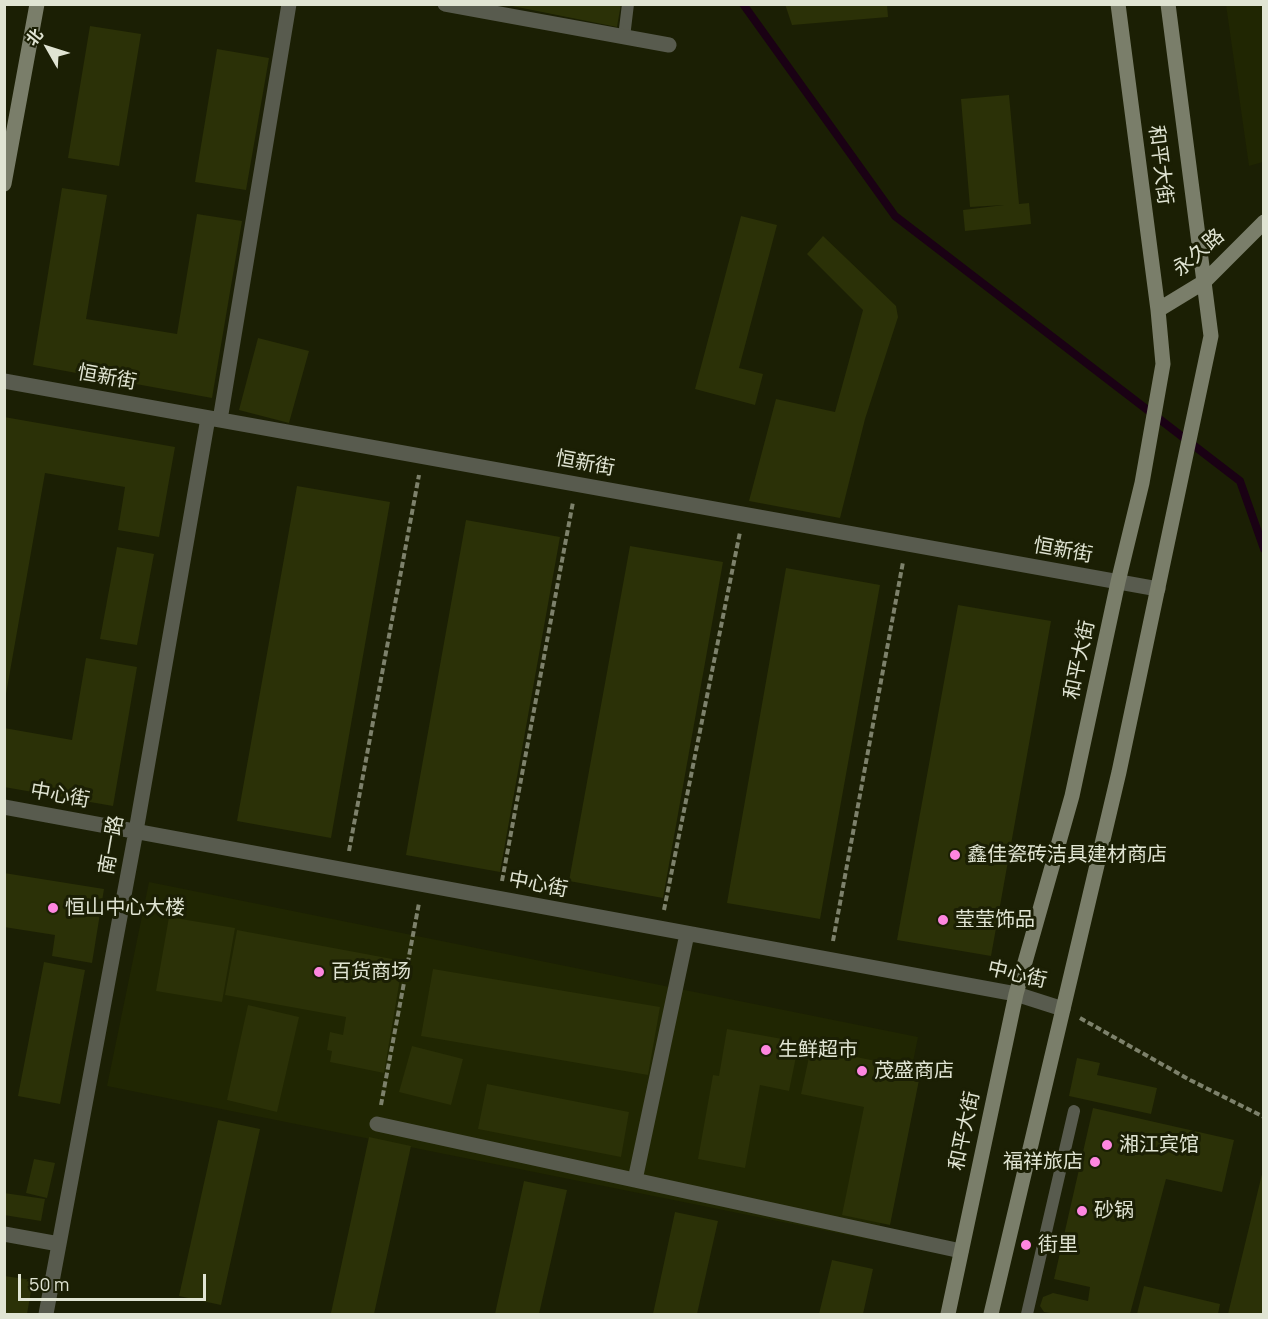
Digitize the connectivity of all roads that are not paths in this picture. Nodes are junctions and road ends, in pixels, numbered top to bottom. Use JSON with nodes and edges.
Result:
{"nodes":[{"id":1,"x":37,"y":4,"type":"edge"},
{"id":2,"x":289,"y":4,"type":"edge"},
{"id":3,"x":445,"y":4,"type":"edge"},
{"id":4,"x":628,"y":4,"type":"edge"},
{"id":5,"x":1118,"y":4,"type":"edge"},
{"id":6,"x":1168,"y":4,"type":"edge"},
{"id":7,"x":624,"y":37,"type":"junction"},
{"id":8,"x":669,"y":45,"type":"dead end"},
{"id":9,"x":4,"y":184,"type":"edge"},
{"id":10,"x":1263,"y":222,"type":"edge"},
{"id":11,"x":1204,"y":282,"type":"junction"},
{"id":12,"x":1158,"y":310,"type":"junction"},
{"id":13,"x":4,"y":381,"type":"edge"},
{"id":14,"x":214,"y":419,"type":"junction"},
{"id":15,"x":1118,"y":582,"type":"junction"},
{"id":16,"x":1158,"y":589,"type":"junction"},
{"id":17,"x":4,"y":807,"type":"edge"},
{"id":18,"x":136,"y":831,"type":"junction"},
{"id":19,"x":687,"y":934,"type":"junction"},
{"id":20,"x":1016,"y":994,"type":"junction"},
{"id":21,"x":1063,"y":1009,"type":"junction"},
{"id":22,"x":1074,"y":1110,"type":"dead end"},
{"id":23,"x":377,"y":1124,"type":"road end"},
{"id":24,"x":635,"y":1180,"type":"junction"},
{"id":25,"x":4,"y":1234,"type":"edge"},
{"id":26,"x":59,"y":1244,"type":"junction"},
{"id":27,"x":961,"y":1251,"type":"junction"},
{"id":28,"x":46,"y":1314,"type":"edge"},
{"id":29,"x":948,"y":1314,"type":"edge"},
{"id":30,"x":991,"y":1314,"type":"edge"},
{"id":31,"x":1027,"y":1314,"type":"edge"}],
"edges":[{"from":1,"to":9,"type":"main road"},
{"from":2,"to":14,"type":"street","name":"南一路"},
{"from":3,"to":7,"type":"street"},
{"from":4,"to":7,"type":"lane"},
{"from":5,"to":12,"type":"main road","name":"和平大街"},
{"from":6,"to":11,"type":"main road","name":"和平大街"},
{"from":7,"to":8,"type":"street"},
{"from":10,"to":11,"type":"main road","name":"永久路"},
{"from":11,"to":12,"type":"main road","name":"永久路"},
{"from":11,"to":16,"type":"main road","name":"和平大街"},
{"from":12,"to":15,"type":"main road","name":"和平大街"},
{"from":13,"to":14,"type":"street","name":"恒新街"},
{"from":14,"to":15,"type":"street","name":"恒新街"},
{"from":14,"to":18,"type":"street","name":"南一路"},
{"from":15,"to":16,"type":"street","name":"恒新街"},
{"from":15,"to":20,"type":"main road","name":"和平大街"},
{"from":16,"to":21,"type":"main road","name":"和平大街"},
{"from":17,"to":18,"type":"street","name":"中心街"},
{"from":18,"to":19,"type":"street","name":"中心街"},
{"from":18,"to":26,"type":"street","name":"南一路"},
{"from":19,"to":20,"type":"street","name":"中心街"},
{"from":19,"to":24,"type":"street"},
{"from":20,"to":21,"type":"street","name":"中心街"},
{"from":20,"to":27,"type":"main road","name":"和平大街"},
{"from":21,"to":30,"type":"main road","name":"和平大街"},
{"from":22,"to":31,"type":"lane"},
{"from":23,"to":24,"type":"street"},
{"from":24,"to":27,"type":"street"},
{"from":25,"to":26,"type":"street"},
{"from":26,"to":28,"type":"street","name":"南一路"},
{"from":27,"to":29,"type":"main road","name":"和平大街"}]}
